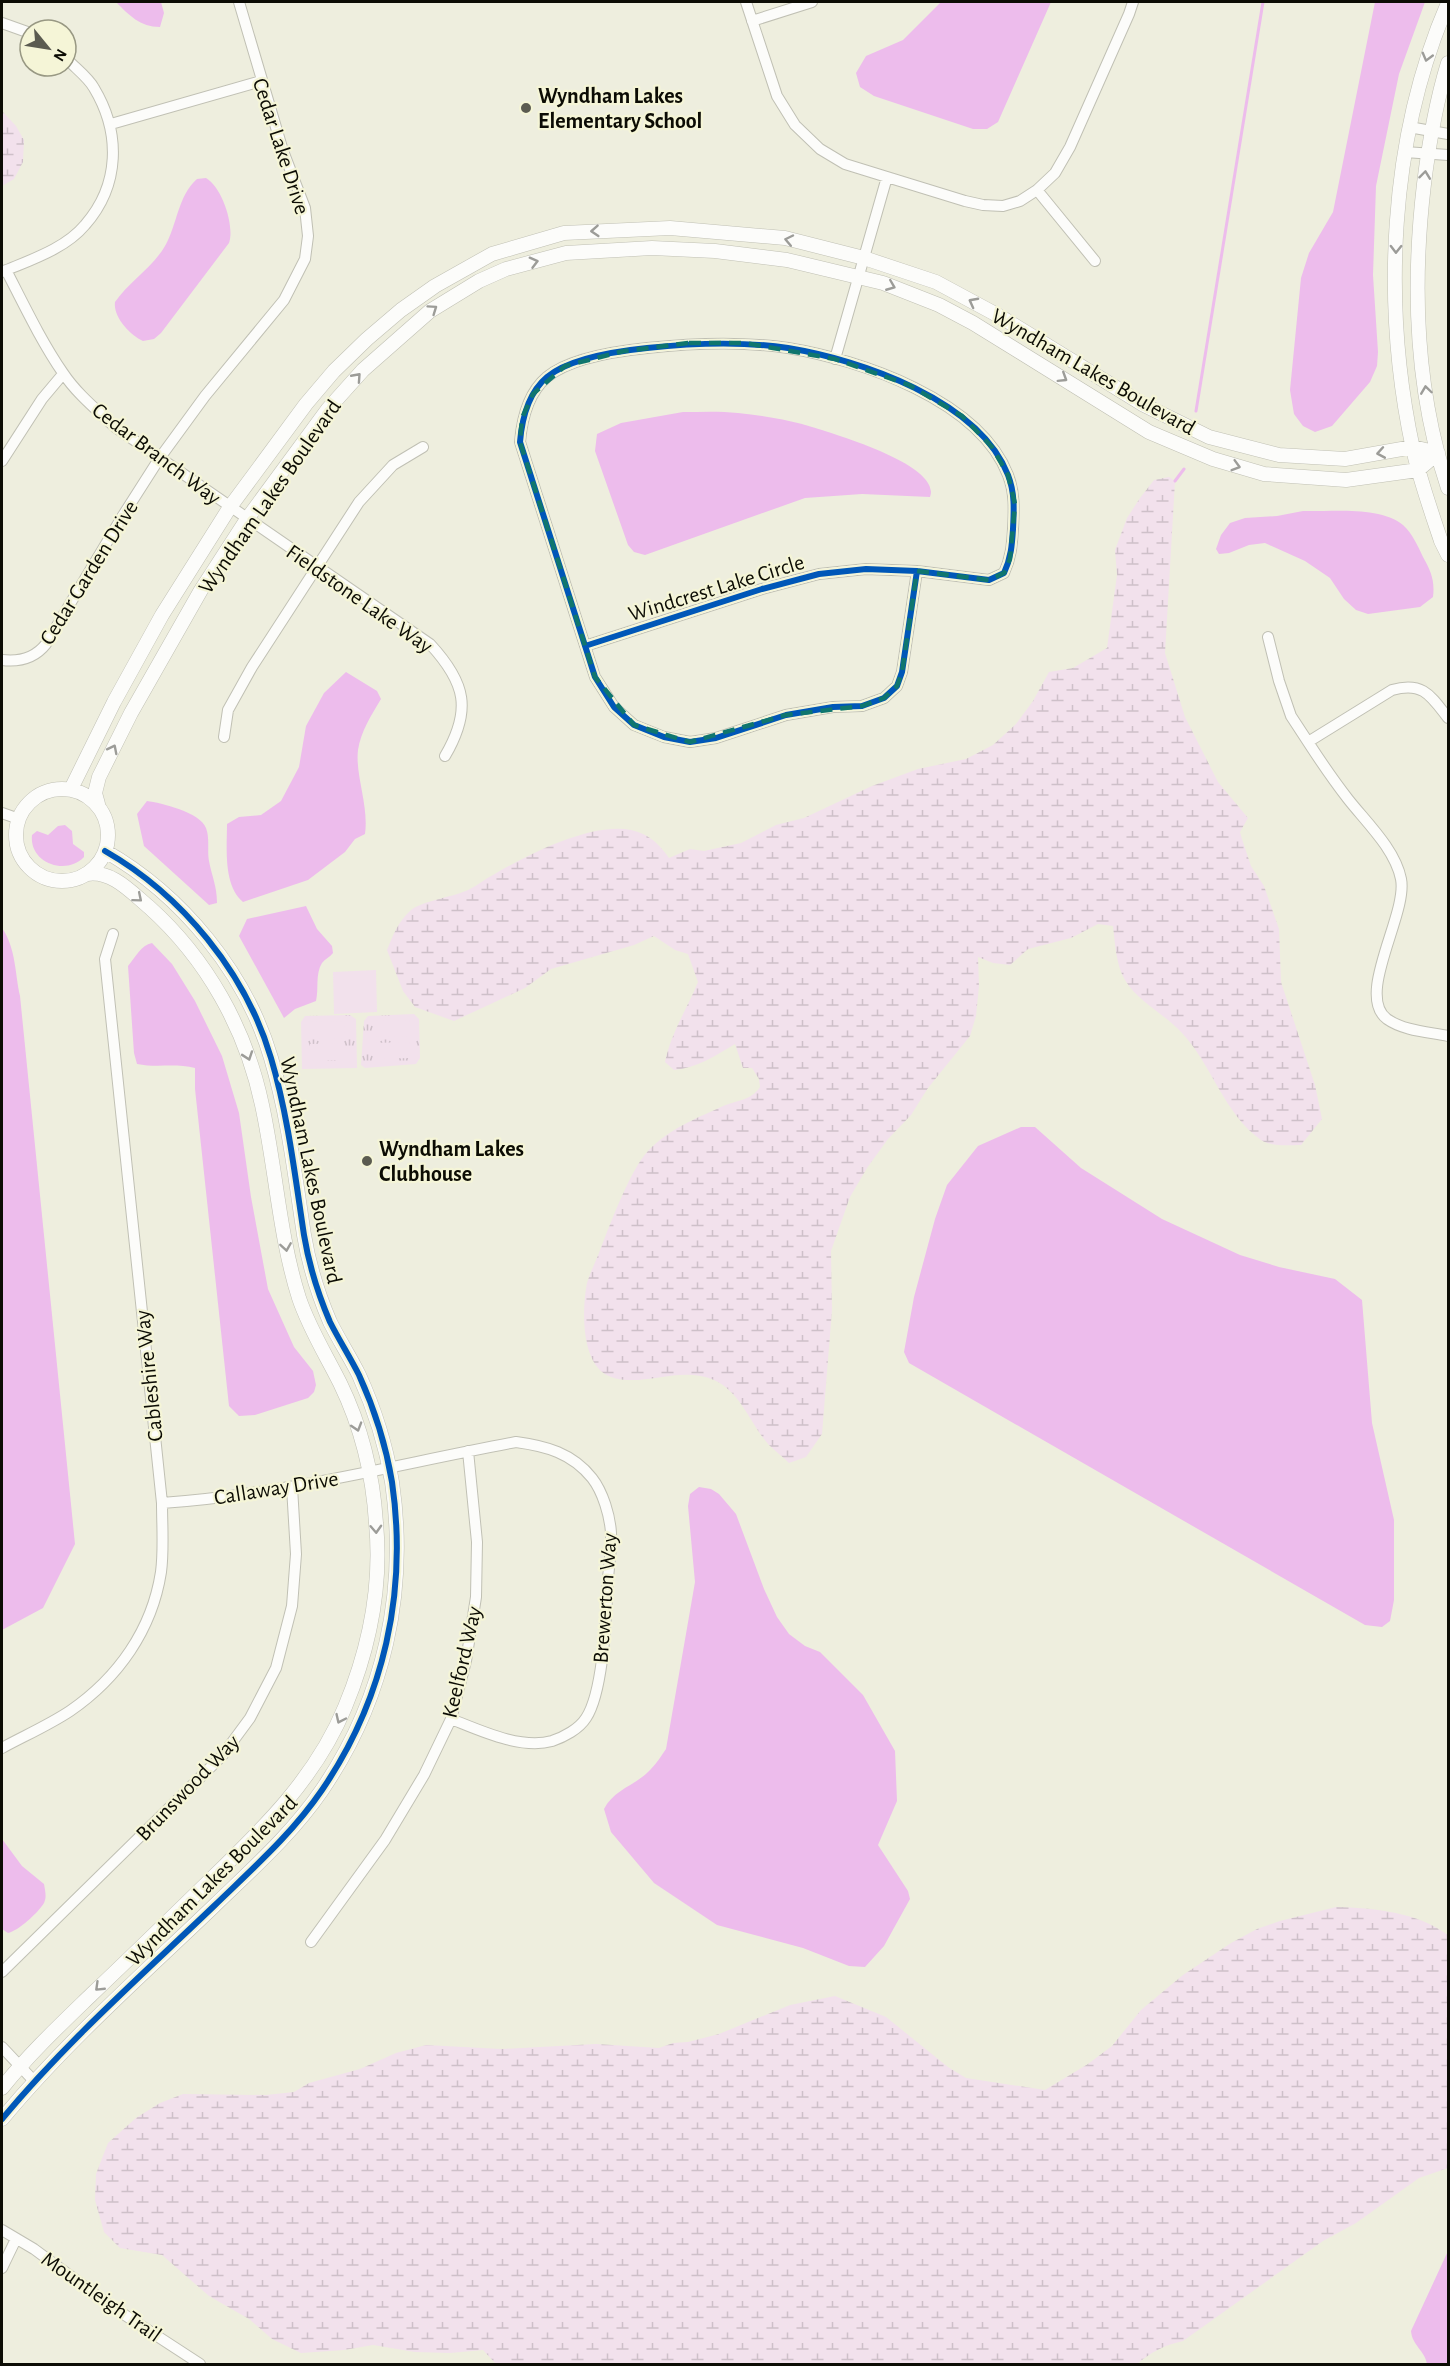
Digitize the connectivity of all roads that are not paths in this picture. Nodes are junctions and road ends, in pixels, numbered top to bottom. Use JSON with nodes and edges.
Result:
{"nodes":[{"id":1,"x":239,"y":2,"type":"edge"},
{"id":2,"x":746,"y":2,"type":"edge"},
{"id":3,"x":812,"y":2,"type":"edge"},
{"id":4,"x":1132,"y":2,"type":"edge"},
{"id":5,"x":1449,"y":3,"type":"edge"},
{"id":6,"x":752,"y":21,"type":"junction"},
{"id":7,"x":2,"y":23,"type":"edge"},
{"id":8,"x":18,"y":29,"type":"edge"},
{"id":9,"x":1449,"y":63,"type":"edge"},
{"id":10,"x":78,"y":70,"type":"edge"},
{"id":11,"x":261,"y":81,"type":"junction"},
{"id":12,"x":111,"y":124,"type":"junction"},
{"id":13,"x":1409,"y":127,"type":"junction"},
{"id":14,"x":1432,"y":130,"type":"junction"},
{"id":15,"x":1449,"y":134,"type":"edge"},
{"id":16,"x":1405,"y":152,"type":"junction"},
{"id":17,"x":1428,"y":152,"type":"junction"},
{"id":18,"x":1449,"y":155,"type":"edge"},
{"id":19,"x":886,"y":177,"type":"junction"},
{"id":20,"x":1037,"y":190,"type":"junction"},
{"id":21,"x":670,"y":228,"type":"junction"},
{"id":22,"x":671,"y":248,"type":"junction"},
{"id":23,"x":864,"y":258,"type":"junction"},
{"id":24,"x":1095,"y":261,"type":"dead end"},
{"id":25,"x":470,"y":265,"type":"junction"},
{"id":26,"x":4,"y":271,"type":"edge"},
{"id":27,"x":860,"y":276,"type":"junction"},
{"id":28,"x":479,"y":281,"type":"junction"},
{"id":29,"x":835,"y":359,"type":"junction"},
{"id":30,"x":63,"y":374,"type":"junction"},
{"id":31,"x":423,"y":447,"type":"dead end"},
{"id":32,"x":1413,"y":447,"type":"junction"},
{"id":33,"x":1438,"y":453,"type":"junction"},
{"id":34,"x":159,"y":459,"type":"junction"},
{"id":35,"x":2,"y":461,"type":"edge"},
{"id":36,"x":1418,"y":470,"type":"junction"},
{"id":37,"x":1449,"y":488,"type":"edge"},
{"id":38,"x":230,"y":507,"type":"junction"},
{"id":39,"x":247,"y":519,"type":"junction"},
{"id":40,"x":1449,"y":555,"type":"edge"},
{"id":41,"x":316,"y":566,"type":"junction"},
{"id":42,"x":917,"y":571,"type":"junction"},
{"id":43,"x":1268,"y":638,"type":"dead end"},
{"id":44,"x":585,"y":646,"type":"junction"},
{"id":45,"x":2,"y":660,"type":"edge"},
{"id":46,"x":1449,"y":718,"type":"edge"},
{"id":47,"x":224,"y":737,"type":"dead end"},
{"id":48,"x":1308,"y":742,"type":"junction"},
{"id":49,"x":445,"y":756,"type":"dead end"},
{"id":50,"x":71,"y":789,"type":"junction"},
{"id":51,"x":98,"y":804,"type":"junction"},
{"id":52,"x":2,"y":813,"type":"edge"},
{"id":53,"x":18,"y":819,"type":"junction"},
{"id":54,"x":105,"y":851,"type":"junction"},
{"id":55,"x":87,"y":874,"type":"junction"},
{"id":56,"x":113,"y":934,"type":"dead end"},
{"id":57,"x":1449,"y":1036,"type":"edge"},
{"id":58,"x":280,"y":1091,"type":"junction"},
{"id":59,"x":260,"y":1094,"type":"junction"},
{"id":60,"x":468,"y":1451,"type":"junction"},
{"id":61,"x":389,"y":1467,"type":"junction"},
{"id":62,"x":369,"y":1471,"type":"junction"},
{"id":63,"x":292,"y":1487,"type":"junction"},
{"id":64,"x":162,"y":1503,"type":"junction"},
{"id":65,"x":451,"y":1719,"type":"junction"},
{"id":66,"x":2,"y":1748,"type":"edge"},
{"id":67,"x":311,"y":1942,"type":"dead end"},
{"id":68,"x":2,"y":1972,"type":"edge"},
{"id":69,"x":2,"y":2047,"type":"edge"},
{"id":70,"x":20,"y":2066,"type":"junction"},
{"id":71,"x":34,"y":2081,"type":"junction"},
{"id":72,"x":2,"y":2088,"type":"edge"},
{"id":73,"x":2,"y":2119,"type":"edge"},
{"id":74,"x":2,"y":2230,"type":"edge"},
{"id":75,"x":16,"y":2239,"type":"junction"},
{"id":76,"x":2,"y":2268,"type":"edge"},
{"id":77,"x":200,"y":2364,"type":"edge"}],
"edges":[{"from":1,"to":11,"type":"street","name":"Cedar Lake Drive"},
{"from":2,"to":6,"type":"street"},
{"from":3,"to":6,"type":"street"},
{"from":4,"to":20,"type":"street"},
{"from":5,"to":13,"type":"street","one_way":true},
{"from":6,"to":19,"type":"street"},
{"from":7,"to":8,"type":"street"},
{"from":9,"to":14,"type":"street"},
{"from":10,"to":12,"type":"street","name":"Cedar Branch Way"},
{"from":11,"to":12,"type":"street"},
{"from":11,"to":34,"type":"street","name":"Cedar Lake Drive"},
{"from":12,"to":26,"type":"street","name":"Cedar Branch Way"},
{"from":13,"to":14,"type":"street"},
{"from":13,"to":16,"type":"street"},
{"from":14,"to":15,"type":"street"},
{"from":14,"to":17,"type":"street"},
{"from":16,"to":17,"type":"street"},
{"from":16,"to":32,"type":"street","one_way":true},
{"from":17,"to":18,"type":"street"},
{"from":33,"to":17,"type":"street","one_way":true},
{"from":19,"to":20,"type":"street"},
{"from":19,"to":23,"type":"street"},
{"from":20,"to":24,"type":"street"},
{"from":21,"to":22,"type":"street"},
{"from":23,"to":21,"type":"street","name":"Wyndham Lakes Boulevard","one_way":true},
{"from":21,"to":25,"type":"street","name":"Wyndham Lakes Boulevard","one_way":true},
{"from":22,"to":27,"type":"street","name":"Wyndham Lakes Boulevard"},
{"from":28,"to":22,"type":"street","name":"Wyndham Lakes Boulevard","one_way":true},
{"from":23,"to":27,"type":"street"},
{"from":32,"to":23,"type":"street","name":"Wyndham Lakes Boulevard","one_way":true},
{"from":25,"to":28,"type":"street"},
{"from":25,"to":38,"type":"street","name":"Wyndham Lakes Boulevard"},
{"from":26,"to":30,"type":"street","name":"Cedar Branch Way"},
{"from":27,"to":29,"type":"street"},
{"from":27,"to":36,"type":"street","name":"Wyndham Lakes Boulevard","one_way":true},
{"from":39,"to":28,"type":"street","name":"Wyndham Lakes Boulevard","one_way":true},
{"from":29,"to":42,"type":"street","name":"Windcrest Lake Circle"},
{"from":29,"to":44,"type":"street","name":"Windcrest Lake Circle"},
{"from":30,"to":34,"type":"street","name":"Cedar Branch Way"},
{"from":30,"to":35,"type":"street"},
{"from":31,"to":41,"type":"street"},
{"from":32,"to":33,"type":"street","name":"Wyndham Lakes Boulevard"},
{"from":32,"to":36,"type":"street"},
{"from":33,"to":36,"type":"street"},
{"from":33,"to":37,"type":"street"},
{"from":34,"to":38,"type":"street","name":"Cedar Branch Way"},
{"from":34,"to":45,"type":"street","name":"Cedar Garden Drive"},
{"from":36,"to":40,"type":"street"},
{"from":38,"to":39,"type":"street","name":"Cedar Branch Way"},
{"from":38,"to":50,"type":"street","name":"Wyndham Lakes Boulevard"},
{"from":39,"to":41,"type":"street","name":"Fieldstone Lake Way"},
{"from":51,"to":39,"type":"street","name":"Wyndham Lakes Boulevard","one_way":true},
{"from":41,"to":47,"type":"street"},
{"from":41,"to":49,"type":"street","name":"Fieldstone Lake Way"},
{"from":42,"to":44,"type":"street","name":"Windcrest Lake Circle"},
{"from":42,"to":44,"type":"street"},
{"from":43,"to":48,"type":"street"},
{"from":46,"to":48,"type":"street"},
{"from":48,"to":57,"type":"street"},
{"from":50,"to":51,"type":"street"},
{"from":50,"to":53,"type":"street"},
{"from":51,"to":54,"type":"street"},
{"from":52,"to":53,"type":"street"},
{"from":53,"to":55,"type":"street"},
{"from":54,"to":55,"type":"street"},
{"from":54,"to":58,"type":"street","name":"Wyndham Lakes Boulevard"},
{"from":55,"to":59,"type":"street","name":"Wyndham Lakes Boulevard","one_way":true},
{"from":56,"to":64,"type":"street","name":"Cableshire Way"},
{"from":58,"to":59,"type":"street"},
{"from":58,"to":61,"type":"street","name":"Wyndham Lakes Boulevard"},
{"from":59,"to":62,"type":"street","name":"Wyndham Lakes Boulevard","one_way":true},
{"from":60,"to":61,"type":"street","name":"Brewerton Way"},
{"from":60,"to":65,"type":"street","name":"Keelford Way"},
{"from":60,"to":65,"type":"street","name":"Brewerton Way"},
{"from":61,"to":62,"type":"street","name":"Callaway Drive"},
{"from":61,"to":71,"type":"street","name":"Wyndham Lakes Boulevard"},
{"from":62,"to":63,"type":"street","name":"Callaway Drive"},
{"from":62,"to":70,"type":"street","name":"Wyndham Lakes Boulevard","one_way":true},
{"from":63,"to":64,"type":"street","name":"Callaway Drive"},
{"from":63,"to":68,"type":"street","name":"Brunswood Way"},
{"from":64,"to":66,"type":"street","name":"Cableshire Way"},
{"from":65,"to":67,"type":"street","name":"Keelford Way"},
{"from":69,"to":70,"type":"street"},
{"from":70,"to":71,"type":"street"},
{"from":70,"to":72,"type":"street","name":"Wyndham Lakes Boulevard"},
{"from":71,"to":73,"type":"street","name":"Wyndham Lakes Boulevard"},
{"from":74,"to":75,"type":"street","name":"Mountleigh Trail"},
{"from":75,"to":76,"type":"street"},
{"from":75,"to":77,"type":"street","name":"Mountleigh Trail"}]}
